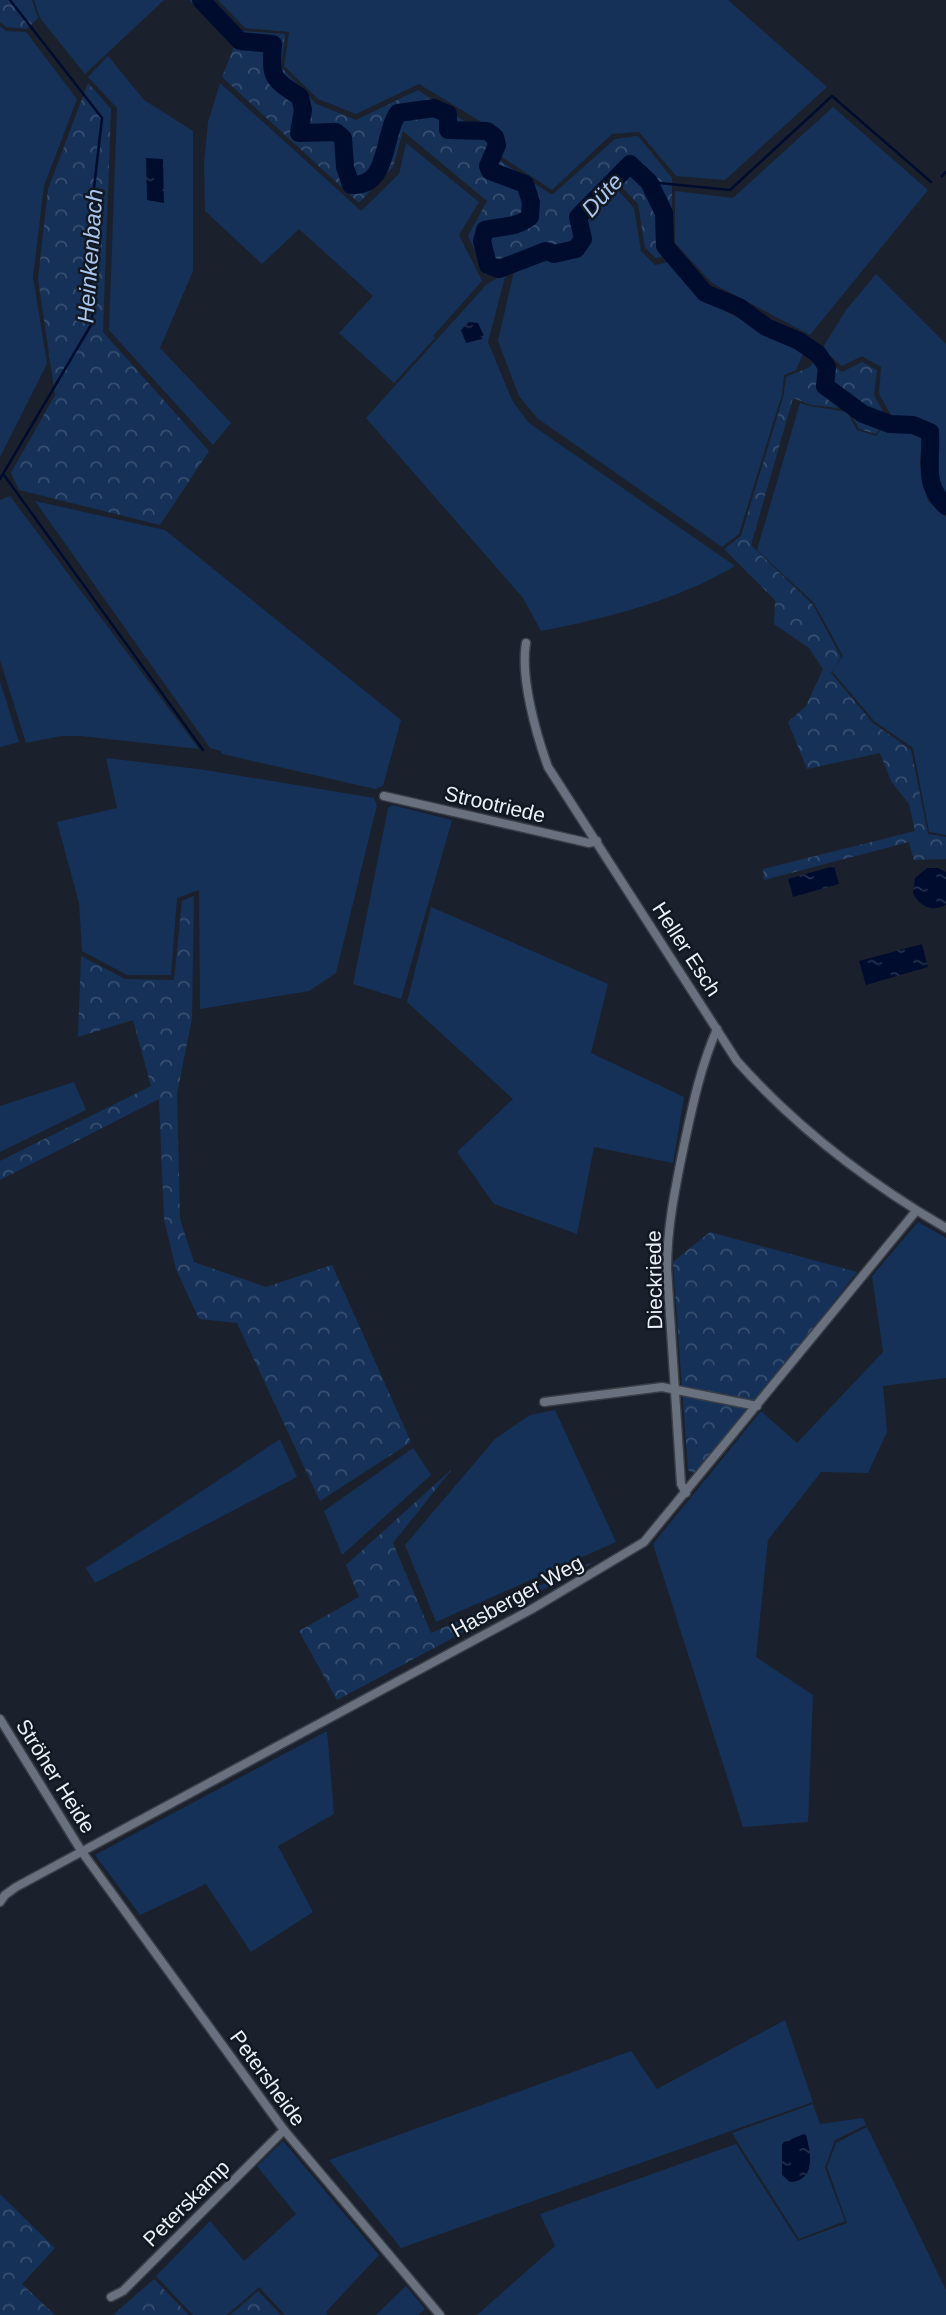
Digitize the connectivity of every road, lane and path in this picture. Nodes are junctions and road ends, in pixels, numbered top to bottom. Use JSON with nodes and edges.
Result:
{"nodes":[{"id":1,"x":526,"y":643,"type":"dead end"},
{"id":2,"x":384,"y":796,"type":"dead end"},
{"id":3,"x":597,"y":841,"type":"junction"},
{"id":4,"x":717,"y":1029,"type":"junction"},
{"id":5,"x":916,"y":1210,"type":"junction"},
{"id":6,"x":946,"y":1228,"type":"edge"},
{"id":7,"x":676,"y":1388,"type":"junction"},
{"id":8,"x":544,"y":1402,"type":"dead end"},
{"id":9,"x":757,"y":1406,"type":"junction"},
{"id":10,"x":686,"y":1493,"type":"junction"},
{"id":11,"x":0,"y":1719,"type":"edge"},
{"id":12,"x":82,"y":1852,"type":"junction"},
{"id":13,"x":0,"y":1902,"type":"edge"},
{"id":14,"x":284,"y":2130,"type":"junction"},
{"id":15,"x":111,"y":2297,"type":"dead end"},
{"id":16,"x":440,"y":2315,"type":"edge"}],
"edges":[{"from":1,"to":3,"type":"street","name":"Heller Esch"},
{"from":2,"to":3,"type":"street","name":"Strootriede"},
{"from":3,"to":4,"type":"street","name":"Heller Esch"},
{"from":4,"to":5,"type":"street","name":"Heller Esch"},
{"from":4,"to":7,"type":"street","name":"Dieckriede"},
{"from":5,"to":6,"type":"street"},
{"from":5,"to":9,"type":"street","name":"Hasberger Weg"},
{"from":7,"to":8,"type":"street"},
{"from":7,"to":9,"type":"street"},
{"from":7,"to":10,"type":"street","name":"Dieckriede"},
{"from":9,"to":10,"type":"street","name":"Hasberger Weg"},
{"from":10,"to":12,"type":"street","name":"Hasberger Weg"},
{"from":11,"to":12,"type":"street","name":"Ströher Heide"},
{"from":12,"to":13,"type":"street","name":"Hasberger Weg"},
{"from":12,"to":14,"type":"street","name":"Petersheide"},
{"from":14,"to":15,"type":"street","name":"Peterskamp"},
{"from":14,"to":16,"type":"street","name":"Petersheide"}]}
